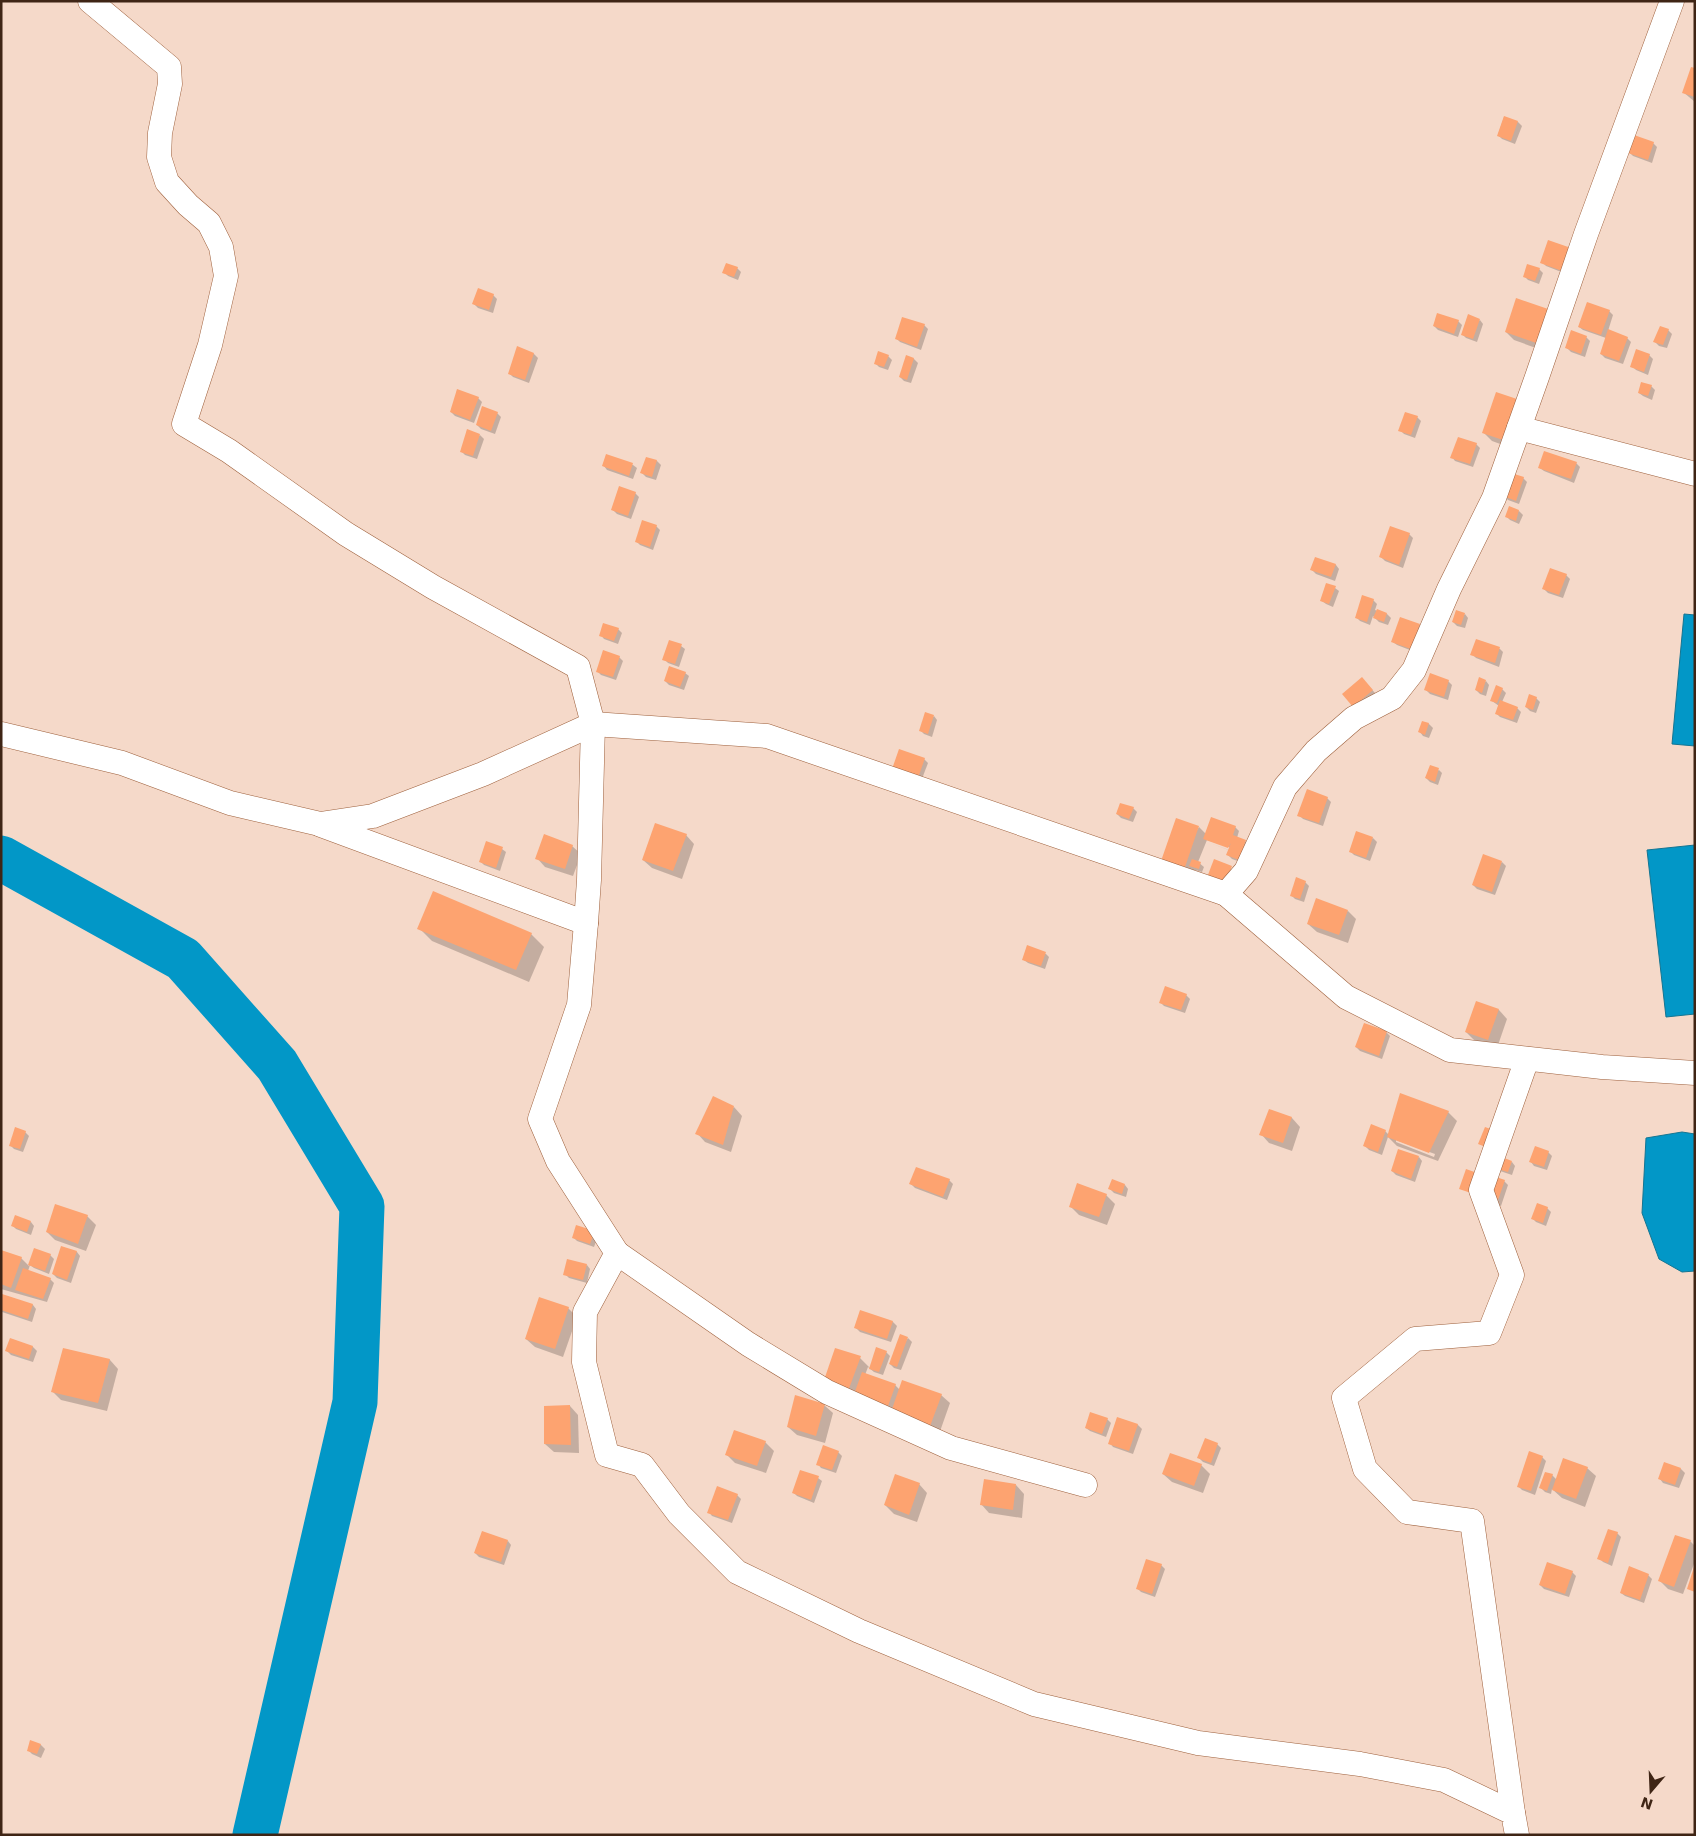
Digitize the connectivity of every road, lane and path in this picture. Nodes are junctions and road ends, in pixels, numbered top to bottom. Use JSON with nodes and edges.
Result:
{"nodes":[{"id":1,"x":90,"y":1,"type":"edge"},
{"id":2,"x":1672,"y":1,"type":"edge"},
{"id":3,"x":1519,"y":428,"type":"junction"},
{"id":4,"x":1695,"y":474,"type":"edge"},
{"id":5,"x":594,"y":724,"type":"junction"},
{"id":6,"x":1,"y":734,"type":"edge"},
{"id":7,"x":320,"y":824,"type":"junction"},
{"id":8,"x":1226,"y":894,"type":"junction"},
{"id":9,"x":586,"y":923,"type":"junction"},
{"id":10,"x":1527,"y":1058,"type":"junction"},
{"id":11,"x":1695,"y":1073,"type":"edge"},
{"id":12,"x":617,"y":1253,"type":"junction"},
{"id":13,"x":1085,"y":1485,"type":"dead end"},
{"id":14,"x":1515,"y":1824,"type":"edge"}],
"edges":[{"from":1,"to":5,"type":"street"},
{"from":2,"to":3,"type":"street"},
{"from":3,"to":4,"type":"street"},
{"from":3,"to":8,"type":"street"},
{"from":5,"to":7,"type":"street"},
{"from":5,"to":8,"type":"street"},
{"from":5,"to":9,"type":"street"},
{"from":6,"to":7,"type":"street"},
{"from":7,"to":9,"type":"street"},
{"from":8,"to":10,"type":"street"},
{"from":9,"to":12,"type":"street"},
{"from":10,"to":11,"type":"street"},
{"from":10,"to":14,"type":"street"},
{"from":12,"to":13,"type":"street"},
{"from":12,"to":14,"type":"street"}]}
